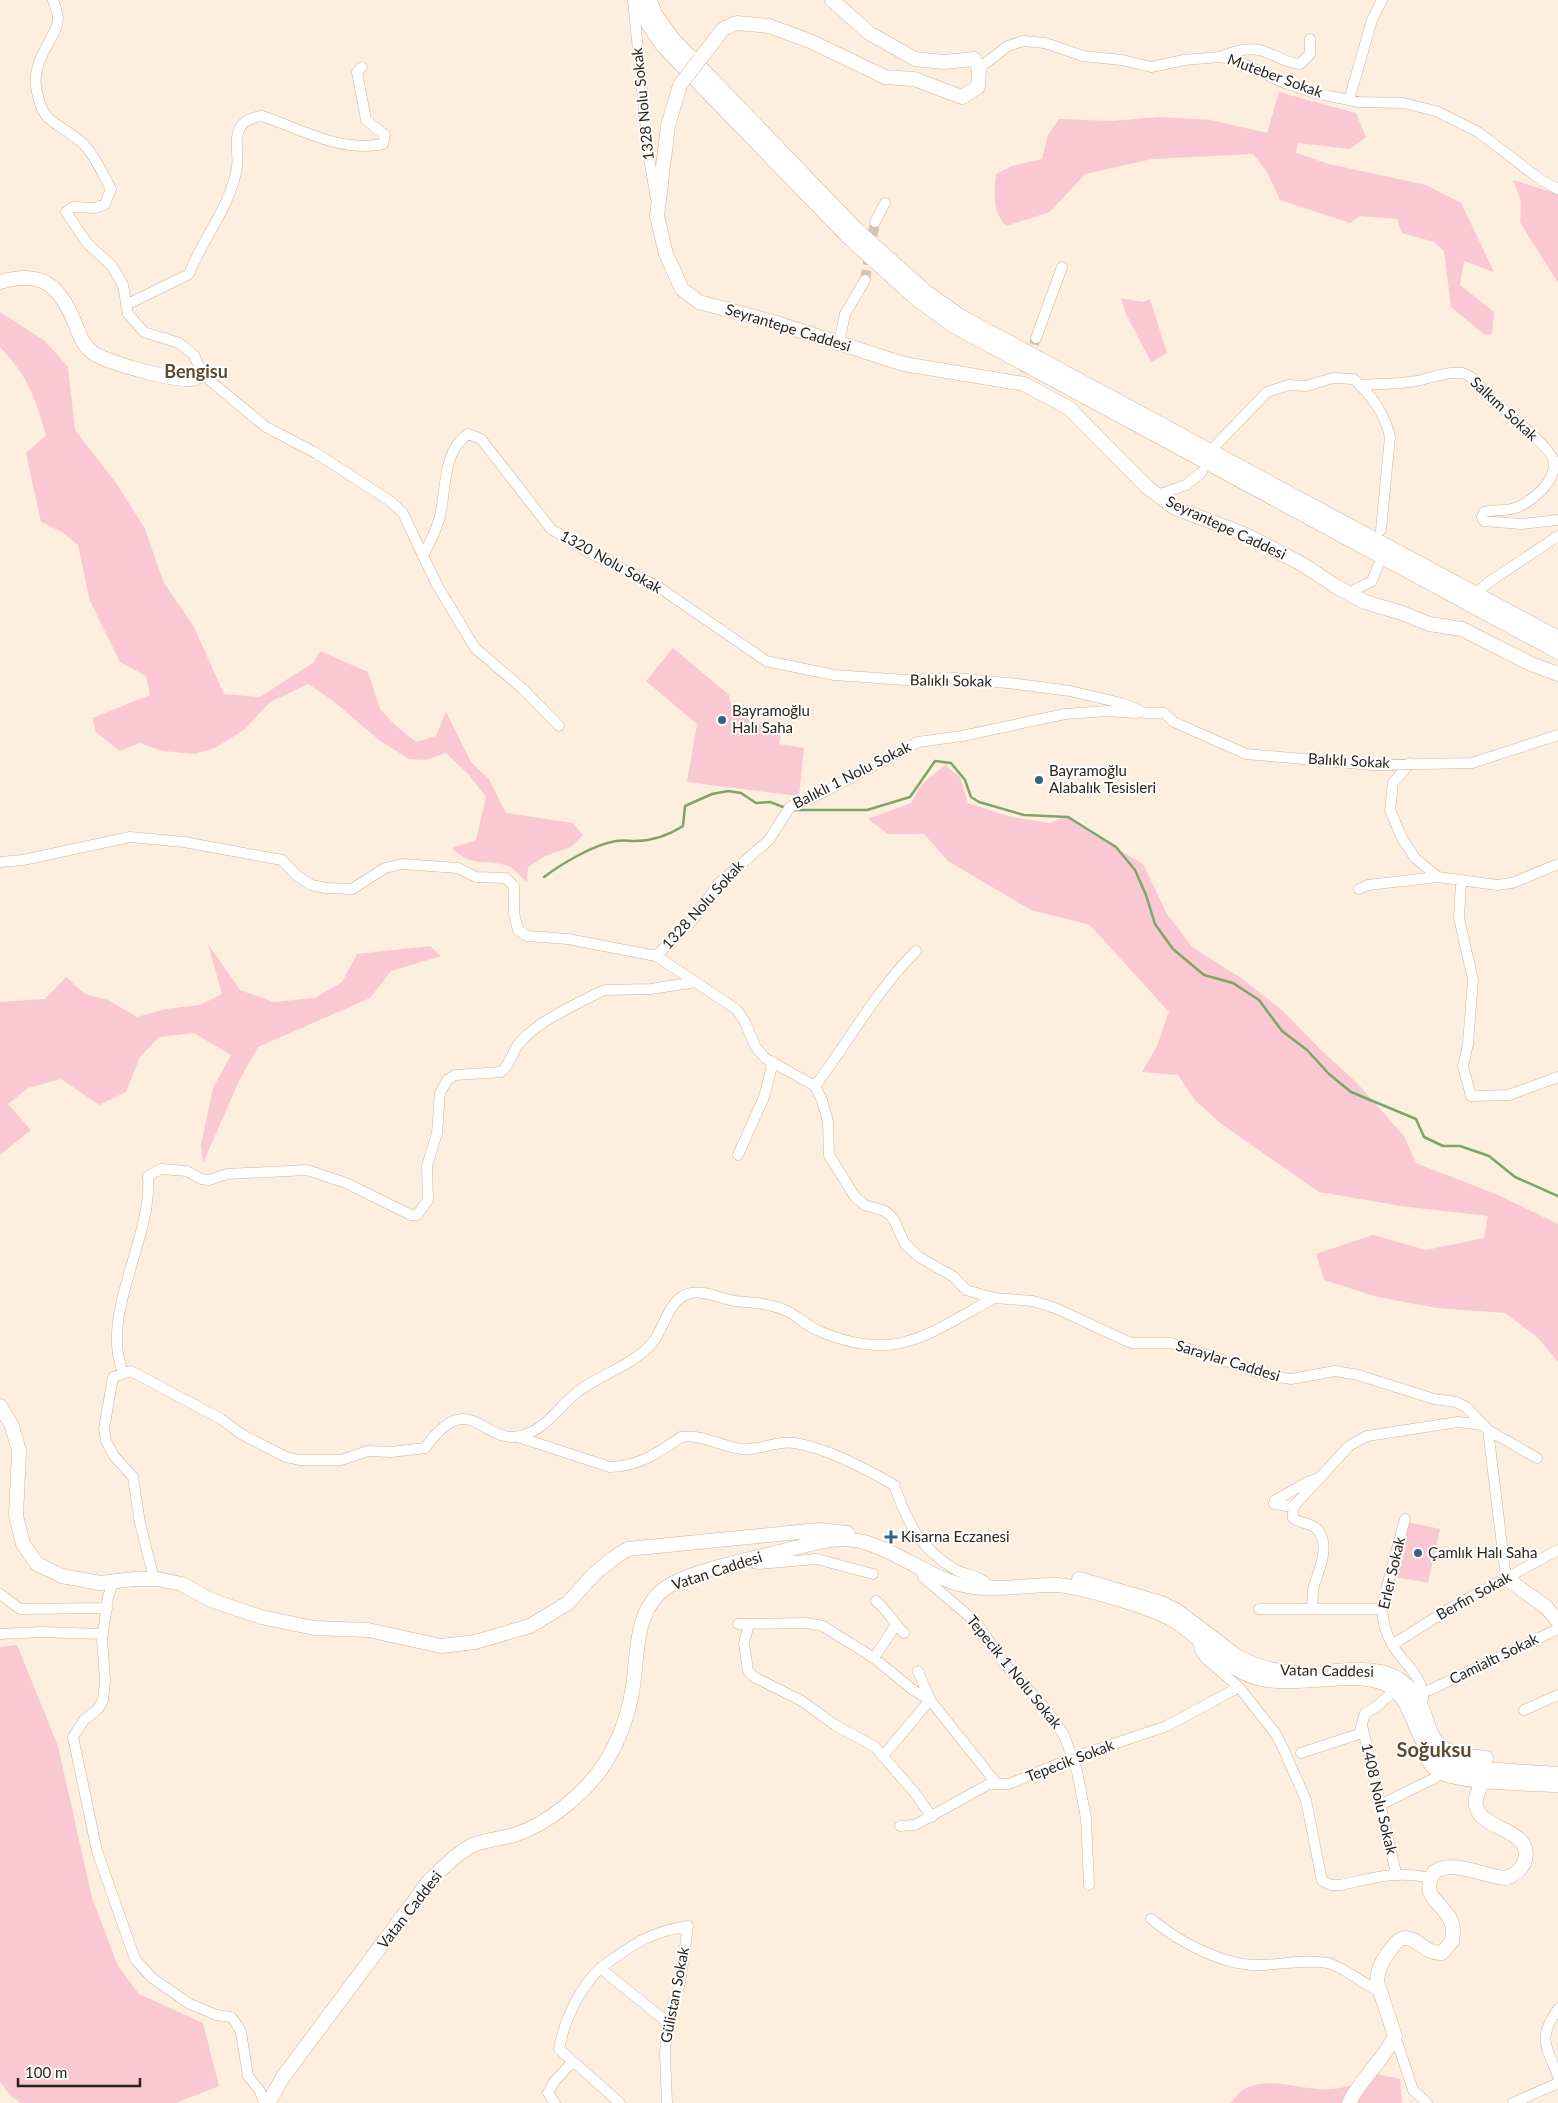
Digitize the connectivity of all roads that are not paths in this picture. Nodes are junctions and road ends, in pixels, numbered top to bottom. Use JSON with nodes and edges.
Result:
{"nodes":[{"id":1,"x":53,"y":0,"type":"edge"},
{"id":2,"x":633,"y":0,"type":"edge"},
{"id":3,"x":637,"y":0,"type":"edge"},
{"id":4,"x":650,"y":0,"type":"edge"},
{"id":5,"x":832,"y":0,"type":"edge"},
{"id":6,"x":1382,"y":0,"type":"edge"},
{"id":7,"x":1310,"y":38,"type":"dead end"},
{"id":8,"x":1220,"y":56,"type":"junction"},
{"id":9,"x":362,"y":67,"type":"dead end"},
{"id":10,"x":979,"y":68,"type":"junction"},
{"id":11,"x":1349,"y":100,"type":"junction"},
{"id":12,"x":1558,"y":189,"type":"edge"},
{"id":13,"x":885,"y":203,"type":"dead end"},
{"id":14,"x":658,"y":208,"type":"junction"},
{"id":15,"x":875,"y":222,"type":"tunnel mouth"},
{"id":16,"x":1062,"y":267,"type":"dead end"},
{"id":17,"x":865,"y":280,"type":"tunnel mouth"},
{"id":18,"x":0,"y":282,"type":"edge"},
{"id":19,"x":126,"y":305,"type":"junction"},
{"id":20,"x":1036,"y":338,"type":"tunnel mouth"},
{"id":21,"x":839,"y":343,"type":"junction"},
{"id":22,"x":202,"y":374,"type":"junction"},
{"id":23,"x":1360,"y":385,"type":"junction"},
{"id":24,"x":1216,"y":445,"type":"dead end"},
{"id":25,"x":1202,"y":472,"type":"dead end"},
{"id":26,"x":1158,"y":495,"type":"junction"},
{"id":27,"x":1558,"y":520,"type":"edge"},
{"id":28,"x":1381,"y":530,"type":"dead end"},
{"id":29,"x":1558,"y":536,"type":"edge"},
{"id":30,"x":423,"y":556,"type":"junction"},
{"id":31,"x":1378,"y":566,"type":"dead end"},
{"id":32,"x":1348,"y":593,"type":"junction"},
{"id":33,"x":1476,"y":594,"type":"junction"},
{"id":34,"x":1558,"y":638,"type":"edge"},
{"id":35,"x":1558,"y":652,"type":"edge"},
{"id":36,"x":756,"y":655,"type":"joint"},
{"id":37,"x":1558,"y":674,"type":"edge"},
{"id":38,"x":1146,"y":713,"type":"junction"},
{"id":39,"x":558,"y":726,"type":"dead end"},
{"id":40,"x":1558,"y":735,"type":"edge"},
{"id":41,"x":918,"y":742,"type":"joint"},
{"id":42,"x":1410,"y":763,"type":"junction"},
{"id":43,"x":750,"y":854,"type":"joint"},
{"id":44,"x":0,"y":862,"type":"edge"},
{"id":45,"x":1558,"y":864,"type":"edge"},
{"id":46,"x":1438,"y":877,"type":"junction"},
{"id":47,"x":1460,"y":882,"type":"junction"},
{"id":48,"x":1360,"y":889,"type":"dead end"},
{"id":49,"x":916,"y":951,"type":"dead end"},
{"id":50,"x":656,"y":956,"type":"junction"},
{"id":51,"x":695,"y":982,"type":"junction"},
{"id":52,"x":773,"y":1062,"type":"junction"},
{"id":53,"x":1558,"y":1077,"type":"edge"},
{"id":54,"x":814,"y":1086,"type":"junction"},
{"id":55,"x":738,"y":1155,"type":"dead end"},
{"id":56,"x":994,"y":1298,"type":"junction"},
{"id":57,"x":123,"y":1372,"type":"junction"},
{"id":58,"x":0,"y":1406,"type":"edge"},
{"id":59,"x":1485,"y":1428,"type":"junction"},
{"id":60,"x":518,"y":1437,"type":"junction"},
{"id":61,"x":1537,"y":1458,"type":"dead end"},
{"id":62,"x":1320,"y":1478,"type":"junction"},
{"id":63,"x":1293,"y":1508,"type":"junction"},
{"id":64,"x":1405,"y":1520,"type":"dead end"},
{"id":65,"x":874,"y":1546,"type":"junction"},
{"id":66,"x":1558,"y":1550,"type":"edge"},
{"id":67,"x":745,"y":1560,"type":"junction"},
{"id":68,"x":920,"y":1566,"type":"junction"},
{"id":69,"x":873,"y":1574,"type":"dead end"},
{"id":70,"x":1506,"y":1578,"type":"junction"},
{"id":71,"x":154,"y":1579,"type":"junction"},
{"id":72,"x":114,"y":1581,"type":"junction"},
{"id":73,"x":1018,"y":1586,"type":"junction"},
{"id":74,"x":989,"y":1587,"type":"junction"},
{"id":75,"x":0,"y":1594,"type":"edge"},
{"id":76,"x":876,"y":1601,"type":"dead end"},
{"id":77,"x":107,"y":1608,"type":"junction"},
{"id":78,"x":1312,"y":1609,"type":"junction"},
{"id":79,"x":1382,"y":1609,"type":"junction"},
{"id":80,"x":1259,"y":1610,"type":"dead end"},
{"id":81,"x":1558,"y":1621,"type":"edge"},
{"id":82,"x":738,"y":1624,"type":"dead end"},
{"id":83,"x":749,"y":1624,"type":"junction"},
{"id":84,"x":1558,"y":1629,"type":"edge"},
{"id":85,"x":0,"y":1634,"type":"edge"},
{"id":86,"x":103,"y":1634,"type":"junction"},
{"id":87,"x":1198,"y":1640,"type":"junction"},
{"id":88,"x":1392,"y":1645,"type":"junction"},
{"id":89,"x":874,"y":1658,"type":"junction"},
{"id":90,"x":918,"y":1671,"type":"dead end"},
{"id":91,"x":1239,"y":1688,"type":"junction"},
{"id":92,"x":1395,"y":1690,"type":"junction"},
{"id":93,"x":1430,"y":1690,"type":"dead end"},
{"id":94,"x":1558,"y":1695,"type":"edge"},
{"id":95,"x":930,"y":1700,"type":"junction"},
{"id":96,"x":1419,"y":1704,"type":"junction"},
{"id":97,"x":1524,"y":1710,"type":"dead end"},
{"id":98,"x":1362,"y":1725,"type":"junction"},
{"id":99,"x":1421,"y":1738,"type":"junction"},
{"id":100,"x":1301,"y":1753,"type":"dead end"},
{"id":101,"x":883,"y":1756,"type":"junction"},
{"id":102,"x":1072,"y":1758,"type":"junction"},
{"id":103,"x":1558,"y":1765,"type":"edge"},
{"id":104,"x":1439,"y":1771,"type":"junction"},
{"id":105,"x":1558,"y":1774,"type":"edge"},
{"id":106,"x":1483,"y":1780,"type":"junction"},
{"id":107,"x":998,"y":1784,"type":"junction"},
{"id":108,"x":1558,"y":1786,"type":"edge"},
{"id":109,"x":1380,"y":1805,"type":"junction"},
{"id":110,"x":932,"y":1816,"type":"junction"},
{"id":111,"x":900,"y":1826,"type":"dead end"},
{"id":112,"x":1396,"y":1873,"type":"junction"},
{"id":113,"x":1431,"y":1878,"type":"junction"},
{"id":114,"x":1089,"y":1885,"type":"dead end"},
{"id":115,"x":1151,"y":1919,"type":"dead end"},
{"id":116,"x":600,"y":1968,"type":"junction"},
{"id":117,"x":1378,"y":1991,"type":"junction"},
{"id":118,"x":1558,"y":2009,"type":"edge"},
{"id":119,"x":667,"y":2022,"type":"junction"},
{"id":120,"x":1395,"y":2036,"type":"junction"},
{"id":121,"x":573,"y":2061,"type":"junction"},
{"id":122,"x":1558,"y":2076,"type":"edge"},
{"id":123,"x":1558,"y":2083,"type":"edge"},
{"id":124,"x":264,"y":2103,"type":"edge"},
{"id":125,"x":268,"y":2103,"type":"edge"},
{"id":126,"x":555,"y":2103,"type":"edge"},
{"id":127,"x":620,"y":2103,"type":"edge"},
{"id":128,"x":667,"y":2103,"type":"edge"},
{"id":129,"x":1349,"y":2103,"type":"edge"},
{"id":130,"x":1427,"y":2103,"type":"edge"},
{"id":131,"x":1513,"y":2103,"type":"edge"}],
"edges":[{"from":1,"to":19,"type":"street"},
{"from":2,"to":14,"type":"street","name":"1328 Nolu Sokak"},
{"from":3,"to":35,"type":"street"},
{"from":4,"to":33,"type":"street"},
{"from":5,"to":10,"type":"street"},
{"from":6,"to":11,"type":"street"},
{"from":7,"to":8,"type":"street"},
{"from":8,"to":10,"type":"street","name":"Muteber Sokak"},
{"from":8,"to":11,"type":"street","name":"Muteber Sokak"},
{"from":9,"to":19,"type":"street"},
{"from":10,"to":14,"type":"street","name":"Seyrantepe Caddesi","bridge":true},
{"from":11,"to":12,"type":"street","name":"Muteber Sokak"},
{"from":13,"to":15,"type":"street"},
{"from":14,"to":21,"type":"street","name":"Seyrantepe Caddesi"},
{"from":16,"to":20,"type":"street"},
{"from":17,"to":21,"type":"street"},
{"from":18,"to":22,"type":"street"},
{"from":19,"to":22,"type":"street"},
{"from":21,"to":26,"type":"street","name":"Seyrantepe Caddesi"},
{"from":22,"to":30,"type":"street"},
{"from":23,"to":24,"type":"street"},
{"from":23,"to":27,"type":"street","name":"Salkım Sokak"},
{"from":23,"to":28,"type":"street"},
{"from":25,"to":26,"type":"street"},
{"from":26,"to":32,"type":"street","name":"Seyrantepe Caddesi"},
{"from":29,"to":33,"type":"street"},
{"from":30,"to":36,"type":"street","name":"1320 Nolu Sokak"},
{"from":30,"to":39,"type":"street"},
{"from":31,"to":32,"type":"street"},
{"from":32,"to":37,"type":"street","name":"Seyrantepe Caddesi"},
{"from":33,"to":34,"type":"street"},
{"from":36,"to":38,"type":"street","name":"Balıklı Sokak"},
{"from":38,"to":41,"type":"street","name":"Balıklı Sokak"},
{"from":38,"to":42,"type":"street","name":"Balıklı Sokak"},
{"from":40,"to":42,"type":"street","name":"Balıklı Sokak"},
{"from":41,"to":43,"type":"street","name":"Balıklı 1 Nolu Sokak"},
{"from":42,"to":46,"type":"street"},
{"from":43,"to":50,"type":"street","name":"1328 Nolu Sokak"},
{"from":44,"to":50,"type":"street"},
{"from":45,"to":47,"type":"street"},
{"from":46,"to":47,"type":"street"},
{"from":46,"to":48,"type":"street"},
{"from":47,"to":53,"type":"street"},
{"from":49,"to":54,"type":"street"},
{"from":50,"to":51,"type":"street"},
{"from":51,"to":52,"type":"street"},
{"from":51,"to":57,"type":"street"},
{"from":52,"to":54,"type":"street"},
{"from":52,"to":55,"type":"street"},
{"from":54,"to":56,"type":"street","name":"Saraylar Caddesi"},
{"from":56,"to":59,"type":"street","name":"Saraylar Caddesi"},
{"from":56,"to":60,"type":"street"},
{"from":57,"to":60,"type":"street"},
{"from":57,"to":71,"type":"street"},
{"from":58,"to":72,"type":"street"},
{"from":59,"to":61,"type":"street","name":"Saraylar Caddesi"},
{"from":59,"to":62,"type":"street"},
{"from":59,"to":70,"type":"street"},
{"from":60,"to":74,"type":"street"},
{"from":62,"to":63,"type":"street"},
{"from":62,"to":63,"type":"street"},
{"from":63,"to":78,"type":"street"},
{"from":64,"to":79,"type":"street","name":"Erler Sokak"},
{"from":65,"to":67,"type":"street","name":"Vatan Caddesi"},
{"from":65,"to":68,"type":"street","name":"Vatan Caddesi"},
{"from":65,"to":71,"type":"street"},
{"from":66,"to":70,"type":"street","name":"Berfin Sokak"},
{"from":67,"to":69,"type":"street"},
{"from":67,"to":125,"type":"street","name":"Vatan Caddesi"},
{"from":68,"to":74,"type":"street","name":"Vatan Caddesi"},
{"from":68,"to":102,"type":"street","name":"Tepecik 1 Nolu Sokak"},
{"from":70,"to":81,"type":"street"},
{"from":70,"to":88,"type":"street","name":"Berfin Sokak"},
{"from":71,"to":72,"type":"street"},
{"from":72,"to":77,"type":"street"},
{"from":73,"to":74,"type":"street","name":"Vatan Caddesi"},
{"from":73,"to":87,"type":"street","name":"Vatan Caddesi"},
{"from":73,"to":96,"type":"street","name":"Vatan Caddesi"},
{"from":75,"to":77,"type":"street"},
{"from":76,"to":89,"type":"street"},
{"from":77,"to":86,"type":"street"},
{"from":78,"to":79,"type":"street"},
{"from":78,"to":80,"type":"street"},
{"from":79,"to":88,"type":"street","name":"Erler Sokak"},
{"from":82,"to":83,"type":"street"},
{"from":83,"to":89,"type":"street"},
{"from":83,"to":101,"type":"street"},
{"from":84,"to":93,"type":"street","name":"Camialtı Sokak"},
{"from":85,"to":86,"type":"street"},
{"from":86,"to":124,"type":"street"},
{"from":87,"to":91,"type":"street"},
{"from":87,"to":92,"type":"street","name":"Vatan Caddesi"},
{"from":88,"to":96,"type":"street","name":"Erler Sokak"},
{"from":89,"to":95,"type":"street"},
{"from":90,"to":95,"type":"street"},
{"from":91,"to":102,"type":"street","name":"Tepecik Sokak"},
{"from":91,"to":112,"type":"street"},
{"from":92,"to":96,"type":"street","name":"Vatan Caddesi"},
{"from":92,"to":98,"type":"street"},
{"from":92,"to":99,"type":"street"},
{"from":94,"to":97,"type":"street"},
{"from":95,"to":101,"type":"street"},
{"from":95,"to":107,"type":"street"},
{"from":96,"to":103,"type":"street","name":"Vatan Caddesi"},
{"from":98,"to":100,"type":"street"},
{"from":98,"to":109,"type":"street","name":"1408 Nolu Sokak"},
{"from":99,"to":104,"type":"street"},
{"from":99,"to":105,"type":"street"},
{"from":101,"to":110,"type":"street"},
{"from":102,"to":107,"type":"street","name":"Tepecik Sokak"},
{"from":102,"to":114,"type":"street","name":"Tepecik 1 Nolu Sokak"},
{"from":104,"to":106,"type":"street"},
{"from":104,"to":109,"type":"street"},
{"from":106,"to":108,"type":"street"},
{"from":106,"to":113,"type":"street"},
{"from":107,"to":110,"type":"street","name":"Tepecik Sokak"},
{"from":109,"to":112,"type":"street","name":"1408 Nolu Sokak"},
{"from":110,"to":111,"type":"street","name":"Tepecik Sokak"},
{"from":112,"to":113,"type":"street"},
{"from":113,"to":117,"type":"street"},
{"from":115,"to":117,"type":"street"},
{"from":116,"to":119,"type":"street"},
{"from":116,"to":119,"type":"street","name":"Gülistan Sokak"},
{"from":116,"to":121,"type":"street"},
{"from":117,"to":120,"type":"street"},
{"from":118,"to":122,"type":"street"},
{"from":119,"to":128,"type":"street","name":"Gülistan Sokak"},
{"from":120,"to":129,"type":"street"},
{"from":120,"to":130,"type":"street"},
{"from":121,"to":126,"type":"street"},
{"from":121,"to":127,"type":"street"},
{"from":123,"to":131,"type":"street"}]}
